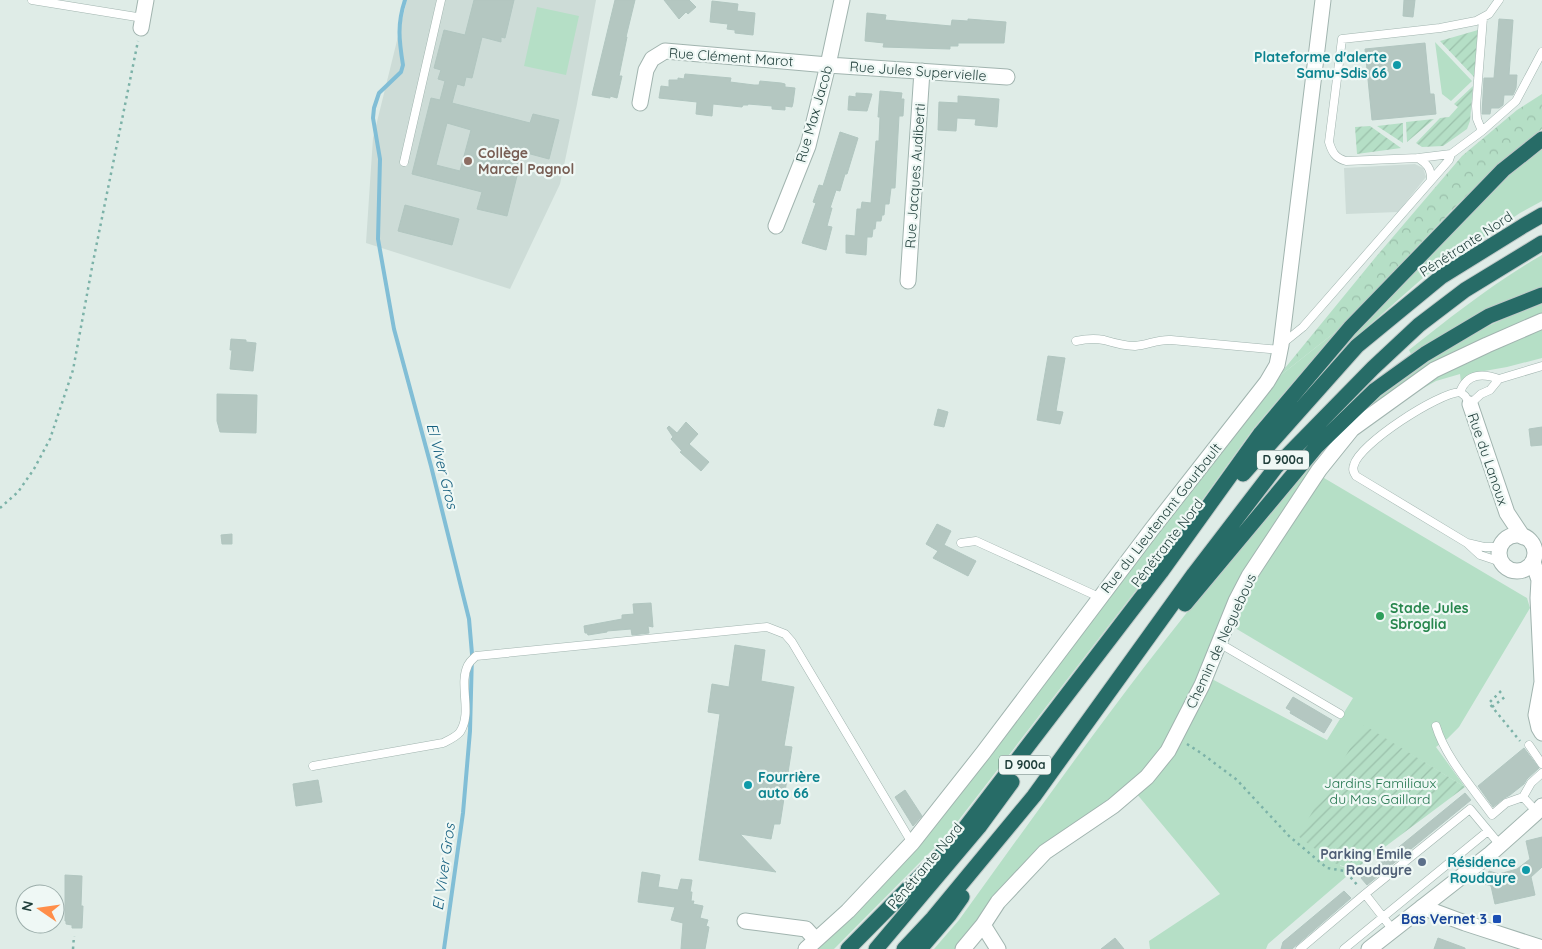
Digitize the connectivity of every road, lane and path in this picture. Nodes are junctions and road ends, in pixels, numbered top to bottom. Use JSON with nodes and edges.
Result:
{"nodes":[{"id":1,"x":32,"y":0,"type":"edge"},
{"id":2,"x":146,"y":0,"type":"edge"},
{"id":3,"x":441,"y":0,"type":"edge"},
{"id":4,"x":842,"y":0,"type":"edge"},
{"id":5,"x":1323,"y":0,"type":"edge"},
{"id":6,"x":1499,"y":0,"type":"edge"},
{"id":7,"x":1483,"y":18,"type":"junction"},
{"id":8,"x":142,"y":23,"type":"junction"},
{"id":9,"x":1542,"y":52,"type":"edge"},
{"id":10,"x":828,"y":65,"type":"junction"},
{"id":11,"x":922,"y":71,"type":"junction"},
{"id":12,"x":1007,"y":77,"type":"dead end"},
{"id":13,"x":640,"y":102,"type":"dead end"},
{"id":14,"x":1482,"y":131,"type":"junction"},
{"id":15,"x":1542,"y":138,"type":"edge"},
{"id":16,"x":1451,"y":154,"type":"junction"},
{"id":17,"x":1418,"y":158,"type":"junction"},
{"id":18,"x":404,"y":162,"type":"dead end"},
{"id":19,"x":1431,"y":179,"type":"junction"},
{"id":20,"x":1542,"y":215,"type":"edge"},
{"id":21,"x":776,"y":226,"type":"dead end"},
{"id":22,"x":1542,"y":243,"type":"edge"},
{"id":23,"x":908,"y":281,"type":"dead end"},
{"id":24,"x":1542,"y":295,"type":"edge"},
{"id":25,"x":1542,"y":321,"type":"edge"},
{"id":26,"x":1076,"y":341,"type":"dead end"},
{"id":27,"x":1280,"y":348,"type":"junction"},
{"id":28,"x":1542,"y":366,"type":"edge"},
{"id":29,"x":1499,"y":379,"type":"junction"},
{"id":30,"x":1460,"y":392,"type":"junction"},
{"id":31,"x":1470,"y":404,"type":"junction"},
{"id":32,"x":0,"y":508,"type":"edge"},
{"id":33,"x":961,"y":543,"type":"dead end"},
{"id":34,"x":1467,"y":544,"type":"junction"},
{"id":35,"x":1524,"y":548,"type":"edge"},
{"id":36,"x":1161,"y":572,"type":"junction"},
{"id":37,"x":1099,"y":597,"type":"junction"},
{"id":38,"x":1538,"y":598,"type":"junction"},
{"id":39,"x":1219,"y":643,"type":"junction"},
{"id":40,"x":1501,"y":691,"type":"dead end"},
{"id":41,"x":1506,"y":696,"type":"dead end"},
{"id":42,"x":1492,"y":707,"type":"junction"},
{"id":43,"x":1340,"y":714,"type":"dead end"},
{"id":44,"x":1085,"y":725,"type":"junction"},
{"id":45,"x":1436,"y":726,"type":"dead end"},
{"id":46,"x":1542,"y":733,"type":"edge"},
{"id":47,"x":1174,"y":738,"type":"junction"},
{"id":48,"x":1529,"y":745,"type":"joint"},
{"id":49,"x":1542,"y":764,"type":"edge"},
{"id":50,"x":313,"y":766,"type":"dead end"},
{"id":51,"x":1542,"y":773,"type":"edge"},
{"id":52,"x":1034,"y":796,"type":"junction"},
{"id":53,"x":1523,"y":797,"type":"junction"},
{"id":54,"x":1540,"y":809,"type":"edge"},
{"id":55,"x":1488,"y":831,"type":"junction"},
{"id":56,"x":912,"y":843,"type":"junction"},
{"id":57,"x":1500,"y":845,"type":"junction"},
{"id":58,"x":1365,"y":894,"type":"junction"},
{"id":59,"x":1422,"y":907,"type":"junction"},
{"id":60,"x":1383,"y":916,"type":"junction"},
{"id":61,"x":745,"y":921,"type":"dead end"},
{"id":62,"x":983,"y":925,"type":"junction"},
{"id":63,"x":1393,"y":930,"type":"junction"},
{"id":64,"x":74,"y":936,"type":"dead end"},
{"id":65,"x":811,"y":945,"type":"edge"},
{"id":66,"x":1542,"y":948,"type":"edge"},
{"id":67,"x":73,"y":949,"type":"edge"},
{"id":68,"x":848,"y":949,"type":"edge"},
{"id":69,"x":876,"y":949,"type":"edge"},
{"id":70,"x":904,"y":949,"type":"edge"},
{"id":71,"x":920,"y":949,"type":"edge"},
{"id":72,"x":963,"y":949,"type":"edge"},
{"id":73,"x":998,"y":949,"type":"edge"},
{"id":74,"x":1300,"y":949,"type":"edge"},
{"id":75,"x":1344,"y":949,"type":"edge"},
{"id":76,"x":1369,"y":949,"type":"edge"}],
"edges":[{"from":1,"to":8,"type":"lane"},
{"from":2,"to":8,"type":"street"},
{"from":3,"to":18,"type":"lane"},
{"from":4,"to":10,"type":"street","name":"Rue Max Jacob"},
{"from":5,"to":27,"type":"street","name":"Rue du Lieutenant Gourbault"},
{"from":6,"to":7,"type":"lane"},
{"from":7,"to":14,"type":"lane"},
{"from":7,"to":17,"type":"lane"},
{"from":8,"to":32,"type":"path"},
{"from":9,"to":14,"type":"lane"},
{"from":10,"to":11,"type":"street","name":"Rue Jules Supervielle"},
{"from":10,"to":13,"type":"street","name":"Rue Clément Marot"},
{"from":10,"to":21,"type":"street","name":"Rue Max Jacob"},
{"from":11,"to":12,"type":"street","name":"Rue Jules Supervielle"},
{"from":11,"to":23,"type":"street","name":"Rue Jacques Audiberti"},
{"from":14,"to":16,"type":"lane"},
{"from":15,"to":36,"type":"highway"},
{"from":16,"to":17,"type":"lane"},
{"from":16,"to":19,"type":"lane"},
{"from":17,"to":19,"type":"lane"},
{"from":19,"to":27,"type":"lane"},
{"from":20,"to":36,"type":"highway","name":"Pénétrante Nord","number":"D 900a"},
{"from":22,"to":44,"type":"highway","number":"D 900a"},
{"from":24,"to":44,"type":"highway"},
{"from":25,"to":39,"type":"street","name":"Chemin de Neguebous"},
{"from":26,"to":27,"type":"lane"},
{"from":27,"to":37,"type":"street","name":"Rue du Lieutenant Gourbault"},
{"from":28,"to":29,"type":"lane"},
{"from":29,"to":30,"type":"lane"},
{"from":29,"to":31,"type":"lane"},
{"from":30,"to":31,"type":"lane"},
{"from":30,"to":34,"type":"lane"},
{"from":31,"to":35,"type":"street","name":"Rue du Lanoux"},
{"from":33,"to":37,"type":"lane"},
{"from":34,"to":35,"type":"lane"},
{"from":34,"to":35,"type":"lane"},
{"from":35,"to":38,"type":"street"},
{"from":35,"to":38,"type":"street"},
{"from":36,"to":68,"type":"highway"},
{"from":36,"to":69,"type":"highway","name":"Pénétrante Nord","number":"D 900a"},
{"from":37,"to":56,"type":"street","name":"Rue du Lieutenant Gourbault"},
{"from":38,"to":46,"type":"street"},
{"from":39,"to":43,"type":"lane"},
{"from":39,"to":47,"type":"street","name":"Chemin de Neguebous"},
{"from":40,"to":42,"type":"path"},
{"from":41,"to":42,"type":"path"},
{"from":42,"to":48,"type":"path"},
{"from":44,"to":52,"type":"highway","number":"D 900a"},
{"from":45,"to":53,"type":"lane"},
{"from":47,"to":58,"type":"path"},
{"from":47,"to":62,"type":"street","name":"Chemin de Neguebous"},
{"from":48,"to":49,"type":"lane"},
{"from":50,"to":56,"type":"lane"},
{"from":51,"to":53,"type":"lane"},
{"from":52,"to":70,"type":"highway","number":"D 900a"},
{"from":52,"to":71,"type":"highway"},
{"from":53,"to":54,"type":"lane"},
{"from":54,"to":57,"type":"street"},
{"from":55,"to":57,"type":"lane"},
{"from":55,"to":58,"type":"lane"},
{"from":55,"to":60,"type":"lane"},
{"from":56,"to":65,"type":"street","name":"Rue du Lieutenant Gourbault"},
{"from":57,"to":59,"type":"street"},
{"from":58,"to":60,"type":"lane"},
{"from":58,"to":74,"type":"lane"},
{"from":59,"to":63,"type":"street"},
{"from":59,"to":66,"type":"street"},
{"from":60,"to":63,"type":"lane"},
{"from":60,"to":75,"type":"lane"},
{"from":61,"to":65,"type":"street"},
{"from":62,"to":72,"type":"street","name":"Chemin de Neguebous"},
{"from":62,"to":73,"type":"street"},
{"from":63,"to":76,"type":"street"},
{"from":64,"to":67,"type":"path"}]}
